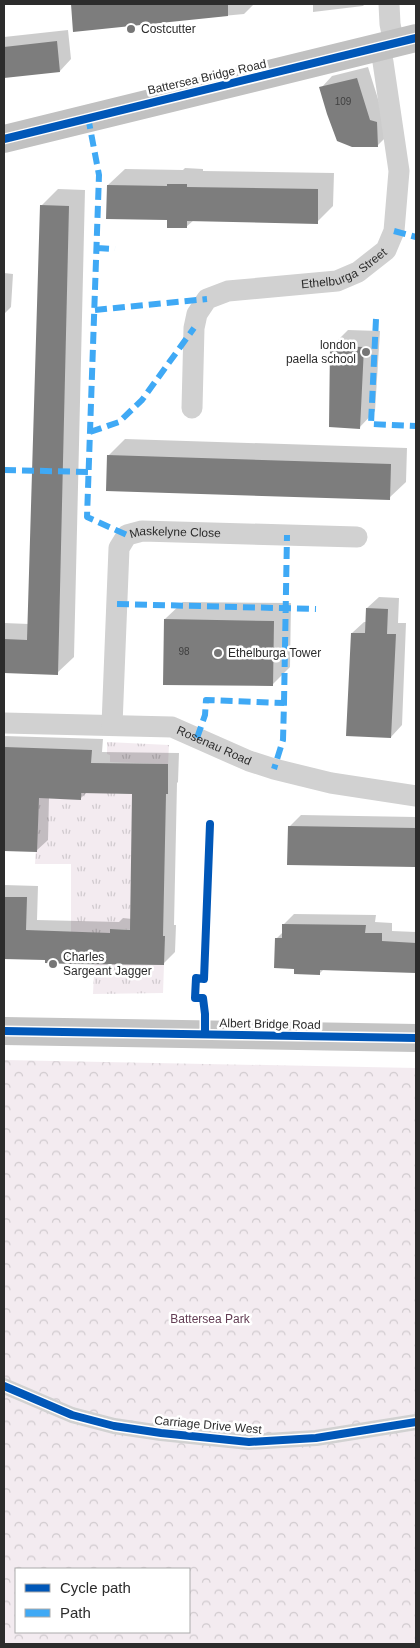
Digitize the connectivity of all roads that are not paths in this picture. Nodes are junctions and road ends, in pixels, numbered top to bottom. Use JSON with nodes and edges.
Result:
{"nodes":[{"id":1,"x":389,"y":4,"type":"edge"},
{"id":2,"x":397,"y":43,"type":"edge"},
{"id":3,"x":4,"y":139,"type":"edge"},
{"id":4,"x":408,"y":171,"type":"edge"},
{"id":5,"x":192,"y":408,"type":"dead end"},
{"id":6,"x":357,"y":537,"type":"dead end"},
{"id":7,"x":4,"y":723,"type":"edge"},
{"id":8,"x":112,"y":725,"type":"junction"},
{"id":9,"x":416,"y":796,"type":"edge"},
{"id":10,"x":4,"y":1031,"type":"edge"},
{"id":11,"x":416,"y":1038,"type":"edge"},
{"id":12,"x":4,"y":1386,"type":"edge"},
{"id":13,"x":416,"y":1422,"type":"edge"}],
"edges":[{"from":1,"to":2,"type":"street","name":"Ethelburga Street"},
{"from":2,"to":3,"type":"highway","name":"Battersea Bridge Road"},
{"from":2,"to":4,"type":"street","name":"Ethelburga Street"},
{"from":4,"to":5,"type":"street","name":"Ethelburga Street"},
{"from":6,"to":8,"type":"street","name":"Maskelyne Close"},
{"from":7,"to":8,"type":"street","name":"Rosenau Road"},
{"from":8,"to":9,"type":"street","name":"Rosenau Road"},
{"from":10,"to":11,"type":"main road","name":"Albert Bridge Road"},
{"from":12,"to":13,"type":"street","name":"Carriage Drive West"}]}
